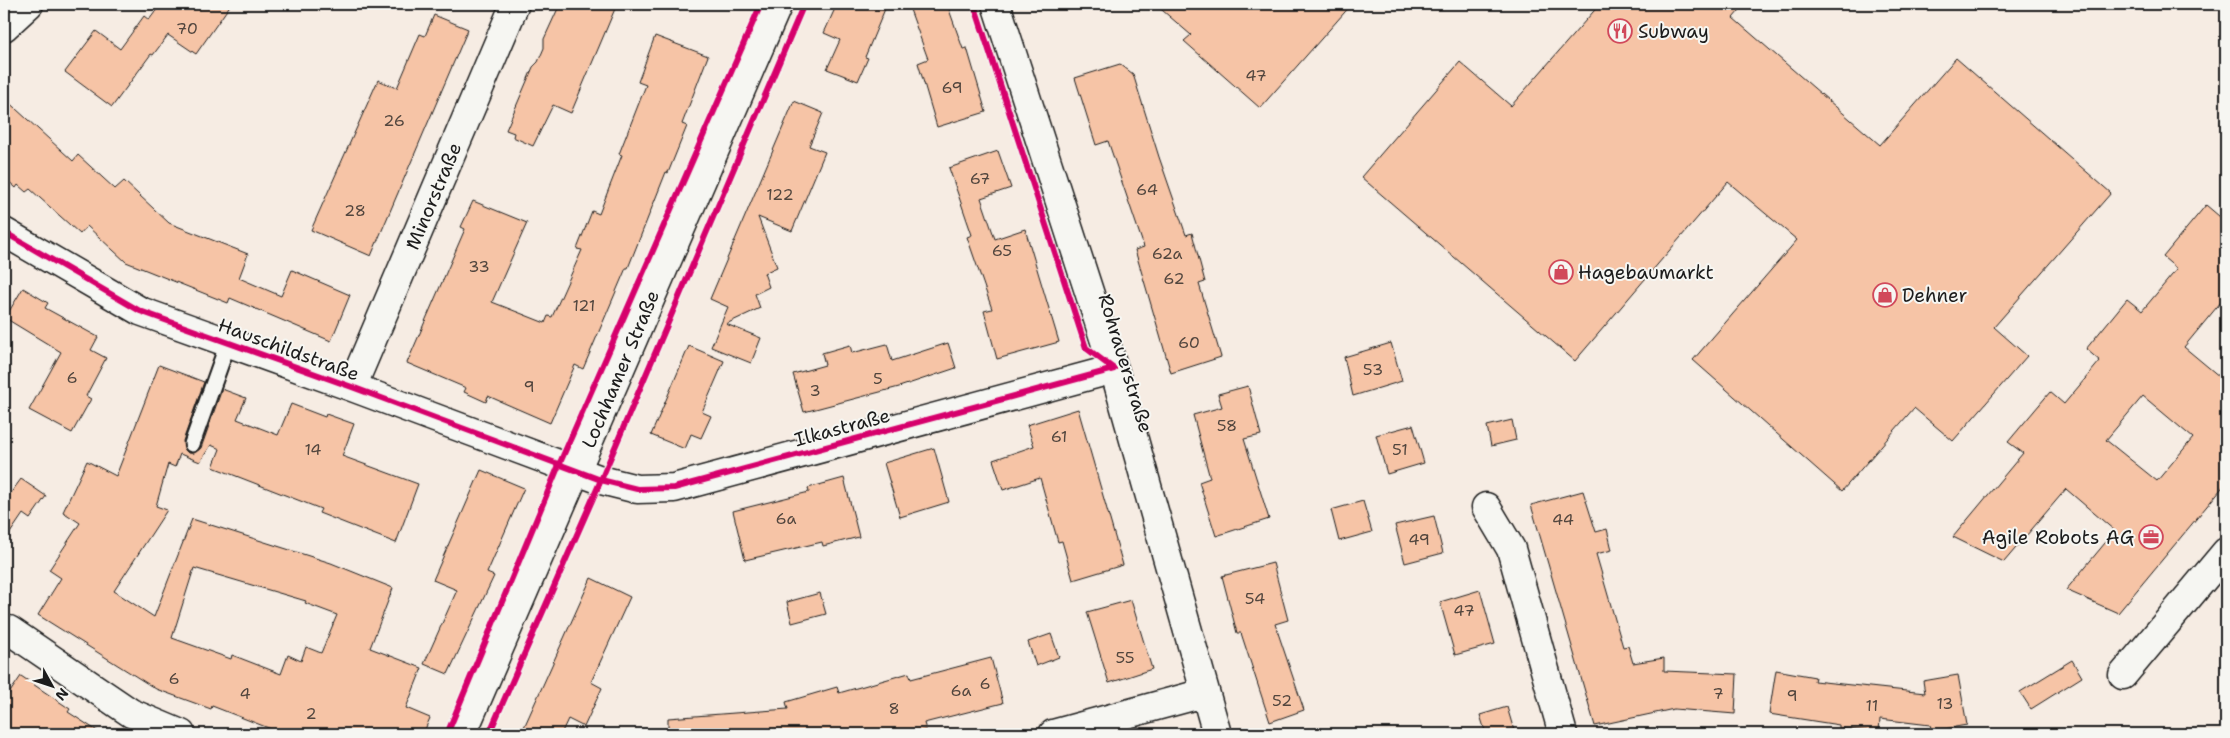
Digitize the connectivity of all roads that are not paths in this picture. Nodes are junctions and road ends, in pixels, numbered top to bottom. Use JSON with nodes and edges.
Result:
{"nodes":[{"id":1,"x":29,"y":4,"type":"edge"},
{"id":2,"x":515,"y":4,"type":"edge"},
{"id":3,"x":778,"y":4,"type":"edge"},
{"id":4,"x":996,"y":4,"type":"edge"},
{"id":5,"x":4,"y":27,"type":"edge"},
{"id":6,"x":4,"y":232,"type":"edge"},
{"id":7,"x":228,"y":343,"type":"junction"},
{"id":8,"x":1114,"y":369,"type":"junction"},
{"id":9,"x":352,"y":387,"type":"junction"},
{"id":10,"x":192,"y":444,"type":"dead end"},
{"id":11,"x":576,"y":472,"type":"junction"},
{"id":12,"x":1486,"y":507,"type":"dead end"},
{"id":13,"x":2226,"y":552,"type":"edge"},
{"id":14,"x":4,"y":631,"type":"edge"},
{"id":15,"x":2123,"y":675,"type":"dead end"},
{"id":16,"x":1204,"y":693,"type":"junction"},
{"id":17,"x":181,"y":734,"type":"edge"},
{"id":18,"x":462,"y":734,"type":"edge"},
{"id":19,"x":1052,"y":734,"type":"edge"},
{"id":20,"x":1216,"y":734,"type":"edge"},
{"id":21,"x":1562,"y":734,"type":"edge"}],
"edges":[{"from":1,"to":5,"type":"street"},
{"from":2,"to":9,"type":"street","name":"Minorstraße"},
{"from":3,"to":11,"type":"street","name":"Lochhamer Straße"},
{"from":4,"to":8,"type":"street","name":"Rohrauerstraße"},
{"from":6,"to":7,"type":"street","name":"Hauschildstraße"},
{"from":7,"to":9,"type":"street","name":"Hauschildstraße"},
{"from":7,"to":10,"type":"lane"},
{"from":8,"to":11,"type":"street","name":"Ilkastraße"},
{"from":8,"to":16,"type":"street","name":"Rohrauerstraße"},
{"from":9,"to":11,"type":"street","name":"Hauschildstraße"},
{"from":11,"to":18,"type":"street","name":"Lochhamer Straße"},
{"from":12,"to":21,"type":"street"},
{"from":13,"to":15,"type":"street"},
{"from":14,"to":17,"type":"street"},
{"from":16,"to":19,"type":"street"},
{"from":16,"to":20,"type":"street","name":"Rohrauerstraße"}]}
